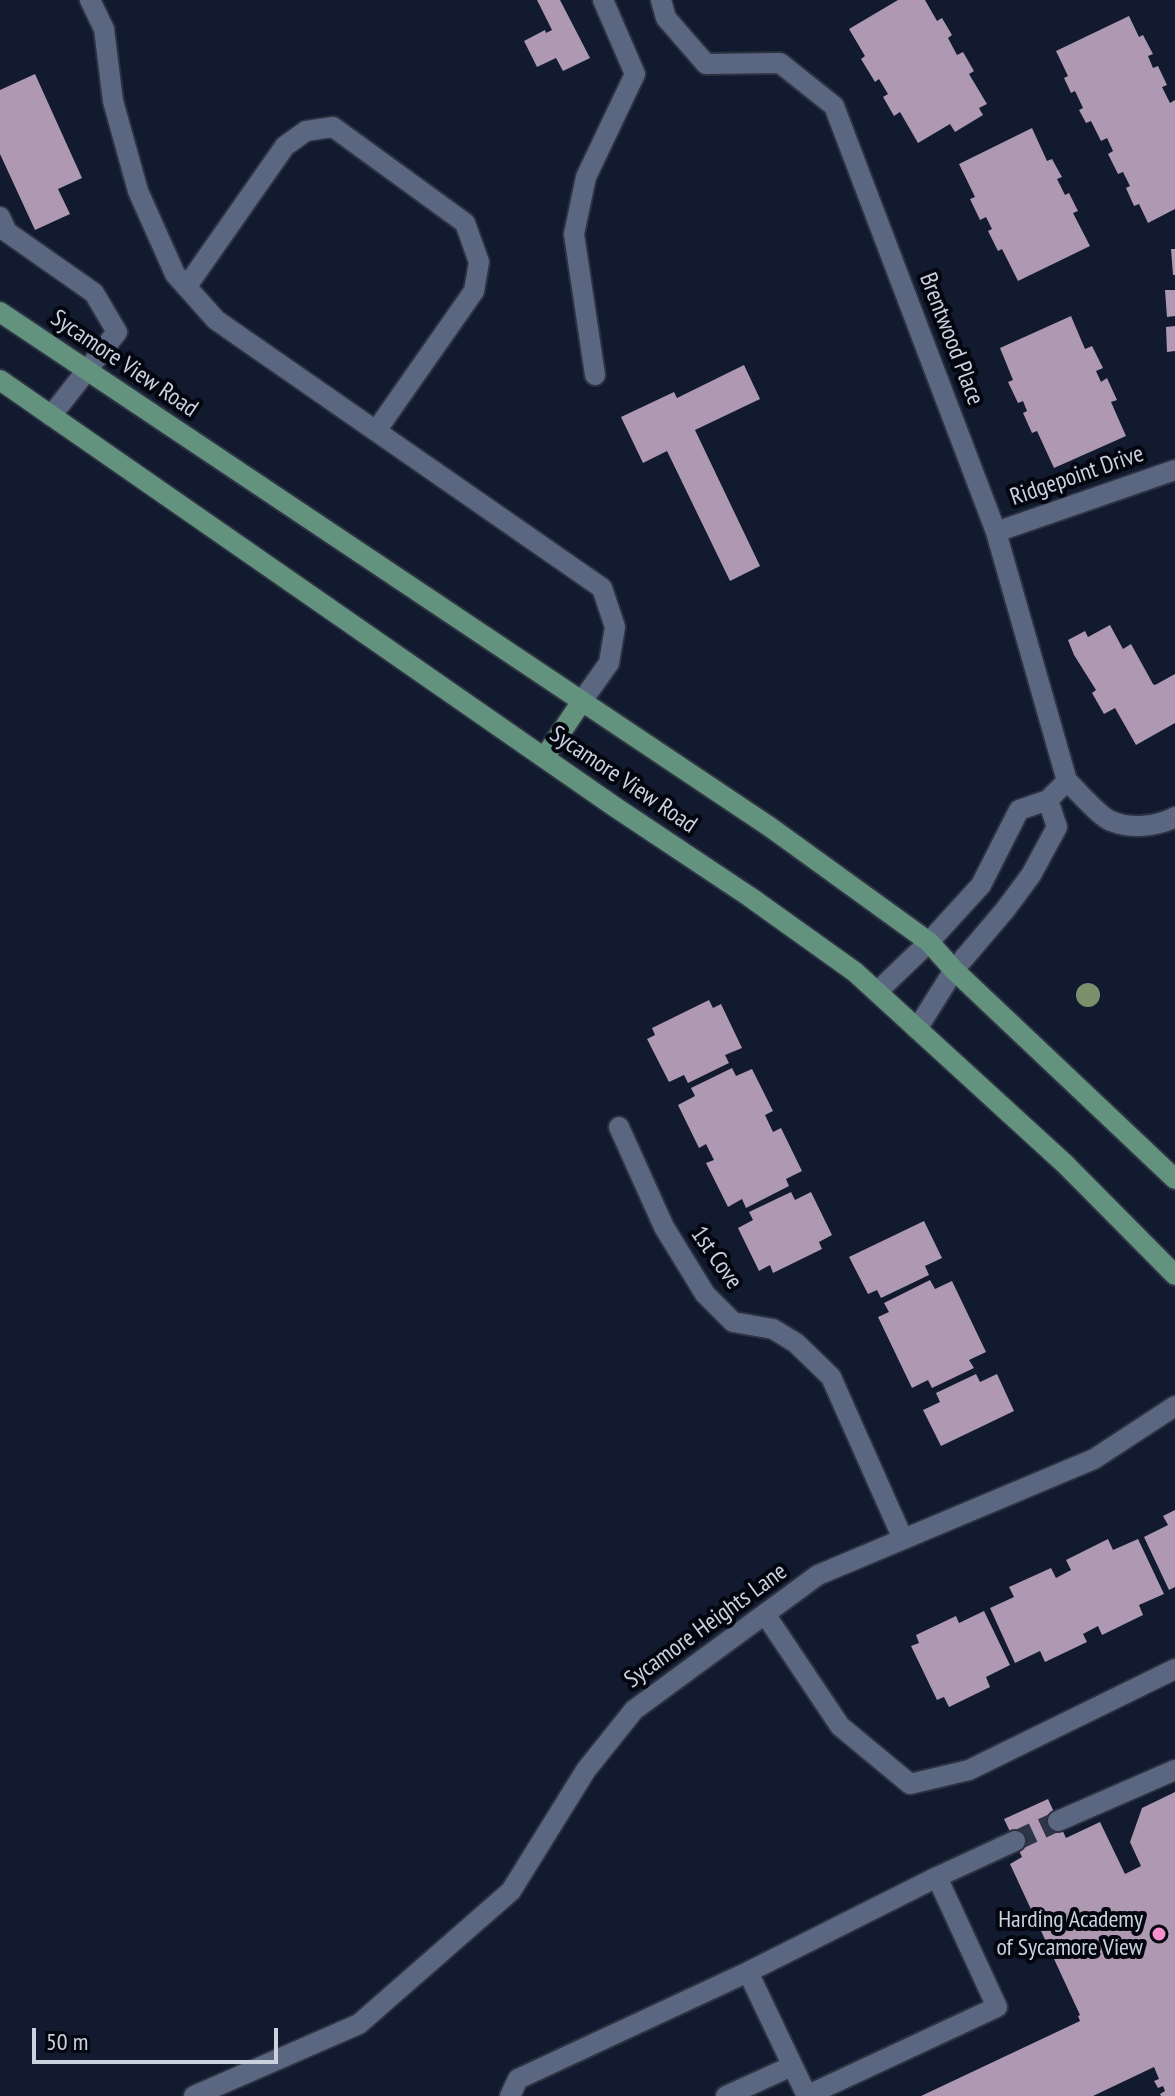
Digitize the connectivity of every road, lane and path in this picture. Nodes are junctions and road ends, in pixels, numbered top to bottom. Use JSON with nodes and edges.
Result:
{"nodes":[{"id":1,"x":90,"y":0,"type":"edge"},
{"id":2,"x":603,"y":0,"type":"edge"},
{"id":3,"x":661,"y":0,"type":"edge"},
{"id":4,"x":0,"y":217,"type":"edge"},
{"id":5,"x":187,"y":286,"type":"junction"},
{"id":6,"x":0,"y":312,"type":"edge"},
{"id":7,"x":86,"y":370,"type":"junction"},
{"id":8,"x":595,"y":375,"type":"dead end"},
{"id":9,"x":0,"y":380,"type":"edge"},
{"id":10,"x":51,"y":416,"type":"junction"},
{"id":11,"x":376,"y":431,"type":"junction"},
{"id":12,"x":1175,"y":470,"type":"edge"},
{"id":13,"x":996,"y":532,"type":"junction"},
{"id":14,"x":582,"y":701,"type":"junction"},
{"id":15,"x":544,"y":758,"type":"junction"},
{"id":16,"x":1067,"y":781,"type":"junction"},
{"id":17,"x":1048,"y":800,"type":"junction"},
{"id":18,"x":1175,"y":817,"type":"edge"},
{"id":19,"x":929,"y":942,"type":"junction"},
{"id":20,"x":954,"y":970,"type":"junction"},
{"id":21,"x":877,"y":992,"type":"junction"},
{"id":22,"x":917,"y":1029,"type":"junction"},
{"id":23,"x":619,"y":1127,"type":"dead end"},
{"id":24,"x":1175,"y":1179,"type":"edge"},
{"id":25,"x":1175,"y":1275,"type":"edge"},
{"id":26,"x":1175,"y":1406,"type":"edge"},
{"id":27,"x":903,"y":1539,"type":"junction"},
{"id":28,"x":765,"y":1614,"type":"junction"},
{"id":29,"x":1175,"y":1669,"type":"edge"},
{"id":30,"x":1175,"y":1770,"type":"edge"},
{"id":31,"x":1058,"y":1821,"type":"tunnel mouth"},
{"id":32,"x":1015,"y":1841,"type":"tunnel mouth"},
{"id":33,"x":937,"y":1877,"type":"junction"},
{"id":34,"x":748,"y":1972,"type":"junction"},
{"id":35,"x":792,"y":2066,"type":"junction"},
{"id":36,"x":194,"y":2096,"type":"edge"},
{"id":37,"x":510,"y":2096,"type":"edge"},
{"id":38,"x":726,"y":2096,"type":"edge"},
{"id":39,"x":806,"y":2096,"type":"edge"}],
"edges":[{"from":1,"to":5,"type":"street"},
{"from":2,"to":8,"type":"street"},
{"from":3,"to":13,"type":"street","name":"Brentwood Place"},
{"from":4,"to":7,"type":"street"},
{"from":5,"to":11,"type":"street"},
{"from":5,"to":11,"type":"street"},
{"from":6,"to":7,"type":"main road","name":"Sycamore View Road"},
{"from":7,"to":10,"type":"street"},
{"from":7,"to":14,"type":"main road","name":"Sycamore View Road"},
{"from":9,"to":10,"type":"main road","name":"Sycamore View Road"},
{"from":10,"to":15,"type":"main road","name":"Sycamore View Road"},
{"from":11,"to":14,"type":"street"},
{"from":12,"to":13,"type":"street","name":"Ridgepoint Drive"},
{"from":13,"to":16,"type":"street","name":"Brentwood Place"},
{"from":14,"to":15,"type":"main road"},
{"from":14,"to":19,"type":"main road","name":"Sycamore View Road"},
{"from":15,"to":21,"type":"main road","name":"Sycamore View Road"},
{"from":16,"to":17,"type":"street"},
{"from":16,"to":18,"type":"street"},
{"from":17,"to":19,"type":"street"},
{"from":17,"to":20,"type":"street"},
{"from":19,"to":20,"type":"main road","name":"Sycamore View Road"},
{"from":19,"to":21,"type":"street"},
{"from":20,"to":22,"type":"street"},
{"from":20,"to":24,"type":"main road","name":"Sycamore View Road"},
{"from":21,"to":22,"type":"main road","name":"Sycamore View Road"},
{"from":22,"to":25,"type":"main road","name":"Sycamore View Road"},
{"from":23,"to":27,"type":"street","name":"1st Cove"},
{"from":26,"to":27,"type":"street","name":"Sycamore Heights Lane"},
{"from":27,"to":28,"type":"street","name":"Sycamore Heights Lane"},
{"from":28,"to":29,"type":"street"},
{"from":28,"to":36,"type":"street","name":"Sycamore Heights Lane"},
{"from":30,"to":31,"type":"street"},
{"from":32,"to":33,"type":"street"},
{"from":33,"to":34,"type":"street"},
{"from":33,"to":39,"type":"street"},
{"from":34,"to":35,"type":"street"},
{"from":34,"to":37,"type":"street"},
{"from":35,"to":38,"type":"street"},
{"from":35,"to":39,"type":"street"}]}
